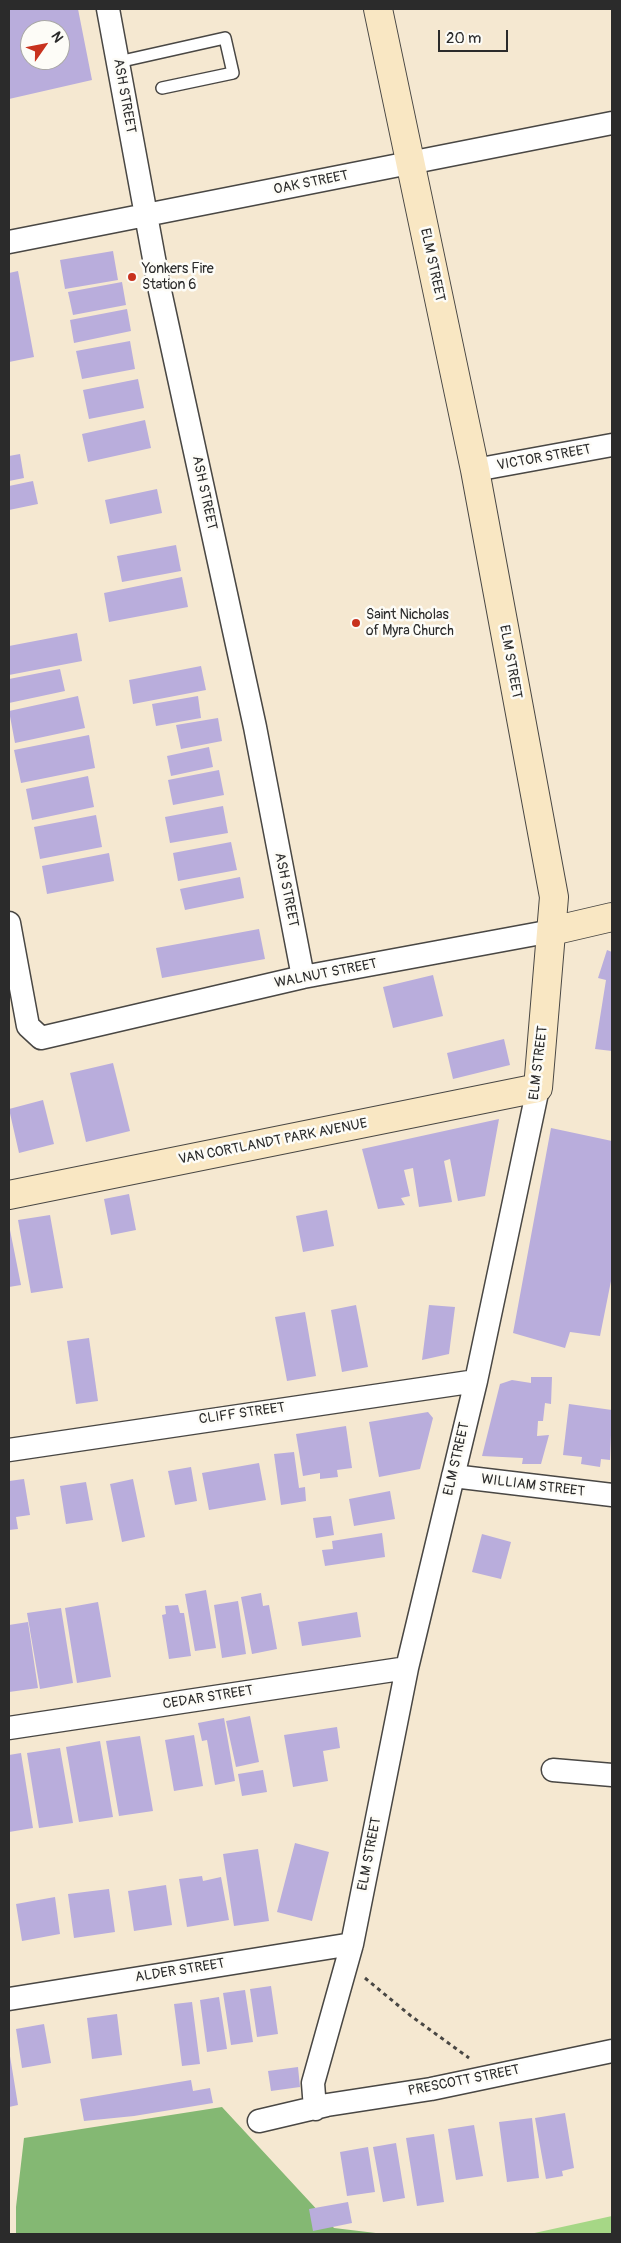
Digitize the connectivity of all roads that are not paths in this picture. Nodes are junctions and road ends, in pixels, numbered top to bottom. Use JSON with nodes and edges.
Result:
{"nodes":[{"id":1,"x":108,"y":9,"type":"edge"},
{"id":2,"x":378,"y":9,"type":"edge"},
{"id":3,"x":118,"y":62,"type":"junction"},
{"id":4,"x":162,"y":88,"type":"dead end"},
{"id":5,"x":612,"y":123,"type":"edge"},
{"id":6,"x":411,"y":164,"type":"junction"},
{"id":7,"x":146,"y":216,"type":"junction"},
{"id":8,"x":9,"y":242,"type":"edge"},
{"id":9,"x":612,"y":445,"type":"edge"},
{"id":10,"x":475,"y":470,"type":"junction"},
{"id":11,"x":612,"y":917,"type":"edge"},
{"id":12,"x":9,"y":923,"type":"edge"},
{"id":13,"x":552,"y":931,"type":"junction"},
{"id":14,"x":304,"y":977,"type":"junction"},
{"id":15,"x":538,"y":1088,"type":"junction"},
{"id":16,"x":9,"y":1195,"type":"edge"},
{"id":17,"x":476,"y":1381,"type":"junction"},
{"id":18,"x":9,"y":1450,"type":"edge"},
{"id":19,"x":453,"y":1476,"type":"junction"},
{"id":20,"x":612,"y":1495,"type":"edge"},
{"id":21,"x":407,"y":1668,"type":"junction"},
{"id":22,"x":9,"y":1728,"type":"edge"},
{"id":23,"x":553,"y":1770,"type":"dead end"},
{"id":24,"x":612,"y":1775,"type":"edge"},
{"id":25,"x":349,"y":1954,"type":"junction"},
{"id":26,"x":9,"y":1999,"type":"edge"},
{"id":27,"x":612,"y":2051,"type":"edge"},
{"id":28,"x":315,"y":2109,"type":"junction"},
{"id":29,"x":259,"y":2121,"type":"dead end"}],
"edges":[{"from":1,"to":3,"type":"street","name":"ASH STREET"},
{"from":2,"to":6,"type":"street","name":"ELM STREET"},
{"from":3,"to":4,"type":"lane"},
{"from":3,"to":7,"type":"street","name":"ASH STREET"},
{"from":5,"to":6,"type":"street","name":"OAK STREET"},
{"from":6,"to":7,"type":"street","name":"OAK STREET"},
{"from":6,"to":10,"type":"street","name":"ELM STREET"},
{"from":7,"to":8,"type":"street","name":"OAK STREET"},
{"from":7,"to":14,"type":"street","name":"ASH STREET"},
{"from":9,"to":10,"type":"street","name":"VICTOR STREET"},
{"from":10,"to":13,"type":"street","name":"ELM STREET"},
{"from":11,"to":13,"type":"street","name":"WALNUT STREET"},
{"from":12,"to":14,"type":"street","name":"WALNUT STREET"},
{"from":13,"to":14,"type":"street","name":"WALNUT STREET"},
{"from":13,"to":15,"type":"street","name":"ELM STREET"},
{"from":15,"to":16,"type":"street","name":"VAN CORTLANDT PARK AVENUE"},
{"from":15,"to":17,"type":"street","name":"ELM STREET"},
{"from":17,"to":18,"type":"street","name":"CLIFF STREET"},
{"from":17,"to":19,"type":"street","name":"ELM STREET"},
{"from":19,"to":20,"type":"street","name":"WILLIAM STREET"},
{"from":19,"to":21,"type":"street","name":"ELM STREET"},
{"from":21,"to":22,"type":"street","name":"CEDAR STREET"},
{"from":21,"to":25,"type":"street","name":"ELM STREET"},
{"from":23,"to":24,"type":"street"},
{"from":25,"to":26,"type":"street","name":"ALDER STREET"},
{"from":25,"to":28,"type":"street","name":"ELM STREET"},
{"from":27,"to":28,"type":"street","name":"PRESCOTT STREET"},
{"from":28,"to":29,"type":"street","name":"PRESCOTT STREET"}]}
